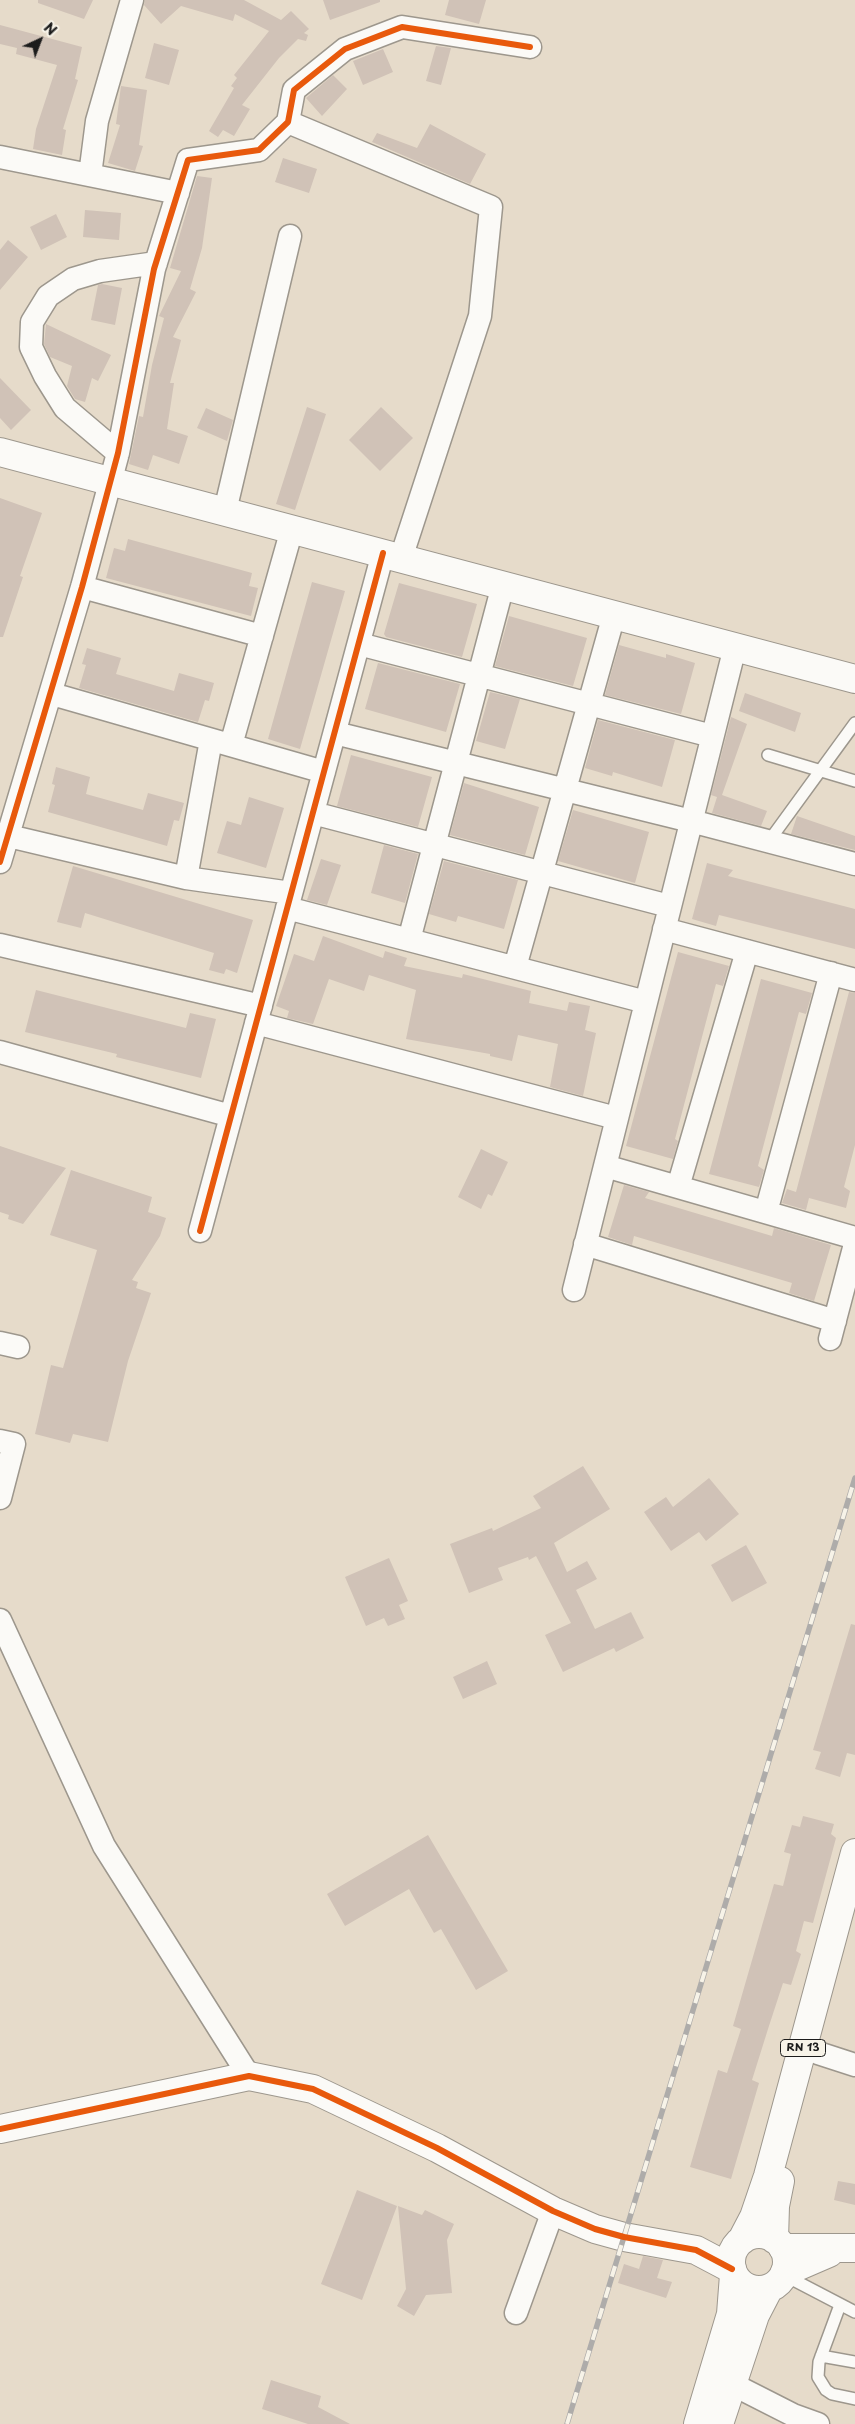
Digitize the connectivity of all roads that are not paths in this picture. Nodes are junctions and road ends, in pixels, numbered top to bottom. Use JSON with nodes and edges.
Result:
{"nodes":[{"id":1,"x":132,"y":0,"type":"edge"},
{"id":2,"x":530,"y":46,"type":"dead end"},
{"id":3,"x":288,"y":122,"type":"junction"},
{"id":4,"x":0,"y":158,"type":"edge"},
{"id":5,"x":90,"y":175,"type":"junction"},
{"id":6,"x":178,"y":193,"type":"junction"},
{"id":7,"x":290,"y":236,"type":"dead end"},
{"id":8,"x":156,"y":263,"type":"junction"},
{"id":9,"x":0,"y":452,"type":"edge"},
{"id":10,"x":118,"y":453,"type":"junction"},
{"id":11,"x":110,"y":480,"type":"junction"},
{"id":12,"x":225,"y":511,"type":"junction"},
{"id":13,"x":292,"y":529,"type":"junction"},
{"id":14,"x":392,"y":556,"type":"junction"},
{"id":15,"x":503,"y":585,"type":"junction"},
{"id":16,"x":82,"y":587,"type":"junction"},
{"id":17,"x":614,"y":615,"type":"junction"},
{"id":18,"x":262,"y":636,"type":"junction"},
{"id":19,"x":359,"y":644,"type":"junction"},
{"id":20,"x":734,"y":647,"type":"junction"},
{"id":21,"x":479,"y":675,"type":"junction"},
{"id":22,"x":855,"y":679,"type":"edge"},
{"id":23,"x":52,"y":694,"type":"junction"},
{"id":24,"x":589,"y":704,"type":"junction"},
{"id":25,"x":855,"y":723,"type":"edge"},
{"id":26,"x":335,"y":733,"type":"junction"},
{"id":27,"x":712,"y":736,"type":"junction"},
{"id":28,"x":221,"y":743,"type":"junction"},
{"id":29,"x":768,"y":755,"type":"dead end"},
{"id":30,"x":456,"y":762,"type":"junction"},
{"id":31,"x":820,"y":770,"type":"junction"},
{"id":32,"x":324,"y":772,"type":"junction"},
{"id":33,"x":855,"y":781,"type":"edge"},
{"id":34,"x":565,"y":789,"type":"junction"},
{"id":35,"x":313,"y":813,"type":"junction"},
{"id":36,"x":691,"y":821,"type":"junction"},
{"id":37,"x":4,"y":835,"type":"edge"},
{"id":38,"x":769,"y":841,"type":"junction"},
{"id":39,"x":434,"y":845,"type":"junction"},
{"id":40,"x":0,"y":862,"type":"edge"},
{"id":41,"x":855,"y":864,"type":"edge"},
{"id":42,"x":542,"y":872,"type":"junction"},
{"id":43,"x":186,"y":878,"type":"junction"},
{"id":44,"x":289,"y":900,"type":"junction"},
{"id":45,"x":670,"y":906,"type":"junction"},
{"id":46,"x":664,"y":929,"type":"junction"},
{"id":47,"x":409,"y":940,"type":"junction"},
{"id":48,"x":0,"y":945,"type":"edge"},
{"id":49,"x":747,"y":951,"type":"junction"},
{"id":50,"x":515,"y":968,"type":"junction"},
{"id":51,"x":831,"y":973,"type":"junction"},
{"id":52,"x":855,"y":980,"type":"edge"},
{"id":53,"x":646,"y":1002,"type":"junction"},
{"id":54,"x":258,"y":1015,"type":"junction"},
{"id":55,"x":0,"y":1052,"type":"edge"},
{"id":56,"x":231,"y":1116,"type":"junction"},
{"id":57,"x":616,"y":1118,"type":"junction"},
{"id":58,"x":605,"y":1166,"type":"junction"},
{"id":59,"x":678,"y":1187,"type":"junction"},
{"id":60,"x":766,"y":1212,"type":"junction"},
{"id":61,"x":200,"y":1230,"type":"dead end"},
{"id":62,"x":855,"y":1238,"type":"edge"},
{"id":63,"x":585,"y":1244,"type":"junction"},
{"id":64,"x":855,"y":1244,"type":"edge"},
{"id":65,"x":574,"y":1290,"type":"dead end"},
{"id":66,"x":0,"y":1441,"type":"edge"},
{"id":67,"x":0,"y":1498,"type":"edge"},
{"id":68,"x":0,"y":1620,"type":"edge"},
{"id":69,"x":855,"y":1853,"type":"edge"},
{"id":70,"x":855,"y":1923,"type":"edge"},
{"id":71,"x":818,"y":2053,"type":"junction"},
{"id":72,"x":855,"y":2065,"type":"edge"},
{"id":73,"x":249,"y":2076,"type":"junction"},
{"id":74,"x":0,"y":2128,"type":"edge"},
{"id":75,"x":553,"y":2211,"type":"junction"},
{"id":76,"x":847,"y":2249,"type":"edge"},
{"id":77,"x":736,"y":2257,"type":"junction"},
{"id":78,"x":779,"y":2264,"type":"junction"},
{"id":79,"x":840,"y":2305,"type":"junction"},
{"id":80,"x":855,"y":2312,"type":"edge"},
{"id":81,"x":516,"y":2313,"type":"dead end"},
{"id":82,"x":821,"y":2356,"type":"junction"},
{"id":83,"x":855,"y":2362,"type":"edge"},
{"id":84,"x":732,"y":2384,"type":"junction"},
{"id":85,"x":855,"y":2399,"type":"edge"},
{"id":86,"x":698,"y":2424,"type":"edge"},
{"id":87,"x":719,"y":2424,"type":"edge"},
{"id":88,"x":818,"y":2424,"type":"edge"}],
"edges":[{"from":1,"to":5,"type":"street"},
{"from":2,"to":3,"type":"street"},
{"from":3,"to":6,"type":"street"},
{"from":3,"to":14,"type":"street"},
{"from":4,"to":5,"type":"street"},
{"from":5,"to":6,"type":"street"},
{"from":6,"to":8,"type":"street"},
{"from":7,"to":12,"type":"street"},
{"from":8,"to":10,"type":"street"},
{"from":8,"to":10,"type":"street"},
{"from":9,"to":11,"type":"main road"},
{"from":10,"to":11,"type":"street"},
{"from":11,"to":12,"type":"main road"},
{"from":11,"to":16,"type":"street"},
{"from":12,"to":13,"type":"main road"},
{"from":13,"to":14,"type":"main road"},
{"from":13,"to":18,"type":"street"},
{"from":14,"to":15,"type":"main road"},
{"from":14,"to":19,"type":"street"},
{"from":15,"to":17,"type":"main road"},
{"from":15,"to":21,"type":"street"},
{"from":16,"to":18,"type":"street"},
{"from":16,"to":23,"type":"street"},
{"from":17,"to":20,"type":"main road"},
{"from":17,"to":24,"type":"street"},
{"from":18,"to":28,"type":"street"},
{"from":19,"to":21,"type":"street"},
{"from":19,"to":26,"type":"street"},
{"from":20,"to":22,"type":"main road"},
{"from":20,"to":27,"type":"street"},
{"from":21,"to":24,"type":"street"},
{"from":21,"to":30,"type":"street"},
{"from":23,"to":28,"type":"street"},
{"from":23,"to":37,"type":"street"},
{"from":24,"to":27,"type":"street"},
{"from":24,"to":34,"type":"street"},
{"from":25,"to":31,"type":"lane"},
{"from":26,"to":30,"type":"street"},
{"from":26,"to":32,"type":"street"},
{"from":27,"to":36,"type":"street"},
{"from":28,"to":32,"type":"street"},
{"from":28,"to":43,"type":"street"},
{"from":29,"to":31,"type":"lane"},
{"from":30,"to":34,"type":"street"},
{"from":30,"to":39,"type":"street"},
{"from":31,"to":33,"type":"lane"},
{"from":31,"to":38,"type":"lane"},
{"from":32,"to":35,"type":"street"},
{"from":34,"to":36,"type":"street"},
{"from":34,"to":42,"type":"street"},
{"from":35,"to":39,"type":"street"},
{"from":35,"to":44,"type":"street"},
{"from":36,"to":38,"type":"street"},
{"from":36,"to":45,"type":"street"},
{"from":37,"to":40,"type":"street"},
{"from":37,"to":43,"type":"street"},
{"from":38,"to":41,"type":"street"},
{"from":39,"to":42,"type":"street"},
{"from":39,"to":47,"type":"street"},
{"from":42,"to":45,"type":"street"},
{"from":42,"to":50,"type":"street"},
{"from":43,"to":44,"type":"street"},
{"from":44,"to":47,"type":"street"},
{"from":44,"to":54,"type":"street"},
{"from":45,"to":46,"type":"street"},
{"from":46,"to":49,"type":"street"},
{"from":46,"to":53,"type":"street"},
{"from":47,"to":50,"type":"street"},
{"from":48,"to":54,"type":"street"},
{"from":49,"to":51,"type":"street"},
{"from":49,"to":59,"type":"street"},
{"from":50,"to":53,"type":"street"},
{"from":51,"to":52,"type":"street"},
{"from":51,"to":60,"type":"street"},
{"from":53,"to":57,"type":"street"},
{"from":54,"to":56,"type":"street"},
{"from":54,"to":57,"type":"street"},
{"from":55,"to":56,"type":"street"},
{"from":56,"to":61,"type":"street"},
{"from":57,"to":58,"type":"street"},
{"from":58,"to":59,"type":"street"},
{"from":58,"to":63,"type":"street"},
{"from":59,"to":60,"type":"street"},
{"from":60,"to":62,"type":"street"},
{"from":63,"to":64,"type":"street"},
{"from":63,"to":65,"type":"street"},
{"from":66,"to":67,"type":"street"},
{"from":68,"to":73,"type":"street"},
{"from":69,"to":77,"type":"main road","number":"RN 13"},
{"from":70,"to":71,"type":"main road","number":"RN 13"},
{"from":71,"to":72,"type":"street"},
{"from":71,"to":78,"type":"main road","number":"RN 13"},
{"from":73,"to":74,"type":"main road"},
{"from":73,"to":75,"type":"main road"},
{"from":75,"to":77,"type":"main road"},
{"from":75,"to":81,"type":"street"},
{"from":76,"to":78,"type":"main road"},
{"from":77,"to":78,"type":"main road"},
{"from":77,"to":78,"type":"main road"},
{"from":77,"to":86,"type":"main road","number":"RN 13"},
{"from":78,"to":79,"type":"lane"},
{"from":78,"to":84,"type":"main road","number":"RN 13"},
{"from":79,"to":80,"type":"lane"},
{"from":79,"to":82,"type":"lane"},
{"from":82,"to":83,"type":"lane"},
{"from":82,"to":85,"type":"lane"},
{"from":84,"to":87,"type":"main road","number":"RN 13"},
{"from":84,"to":88,"type":"street"}]}
